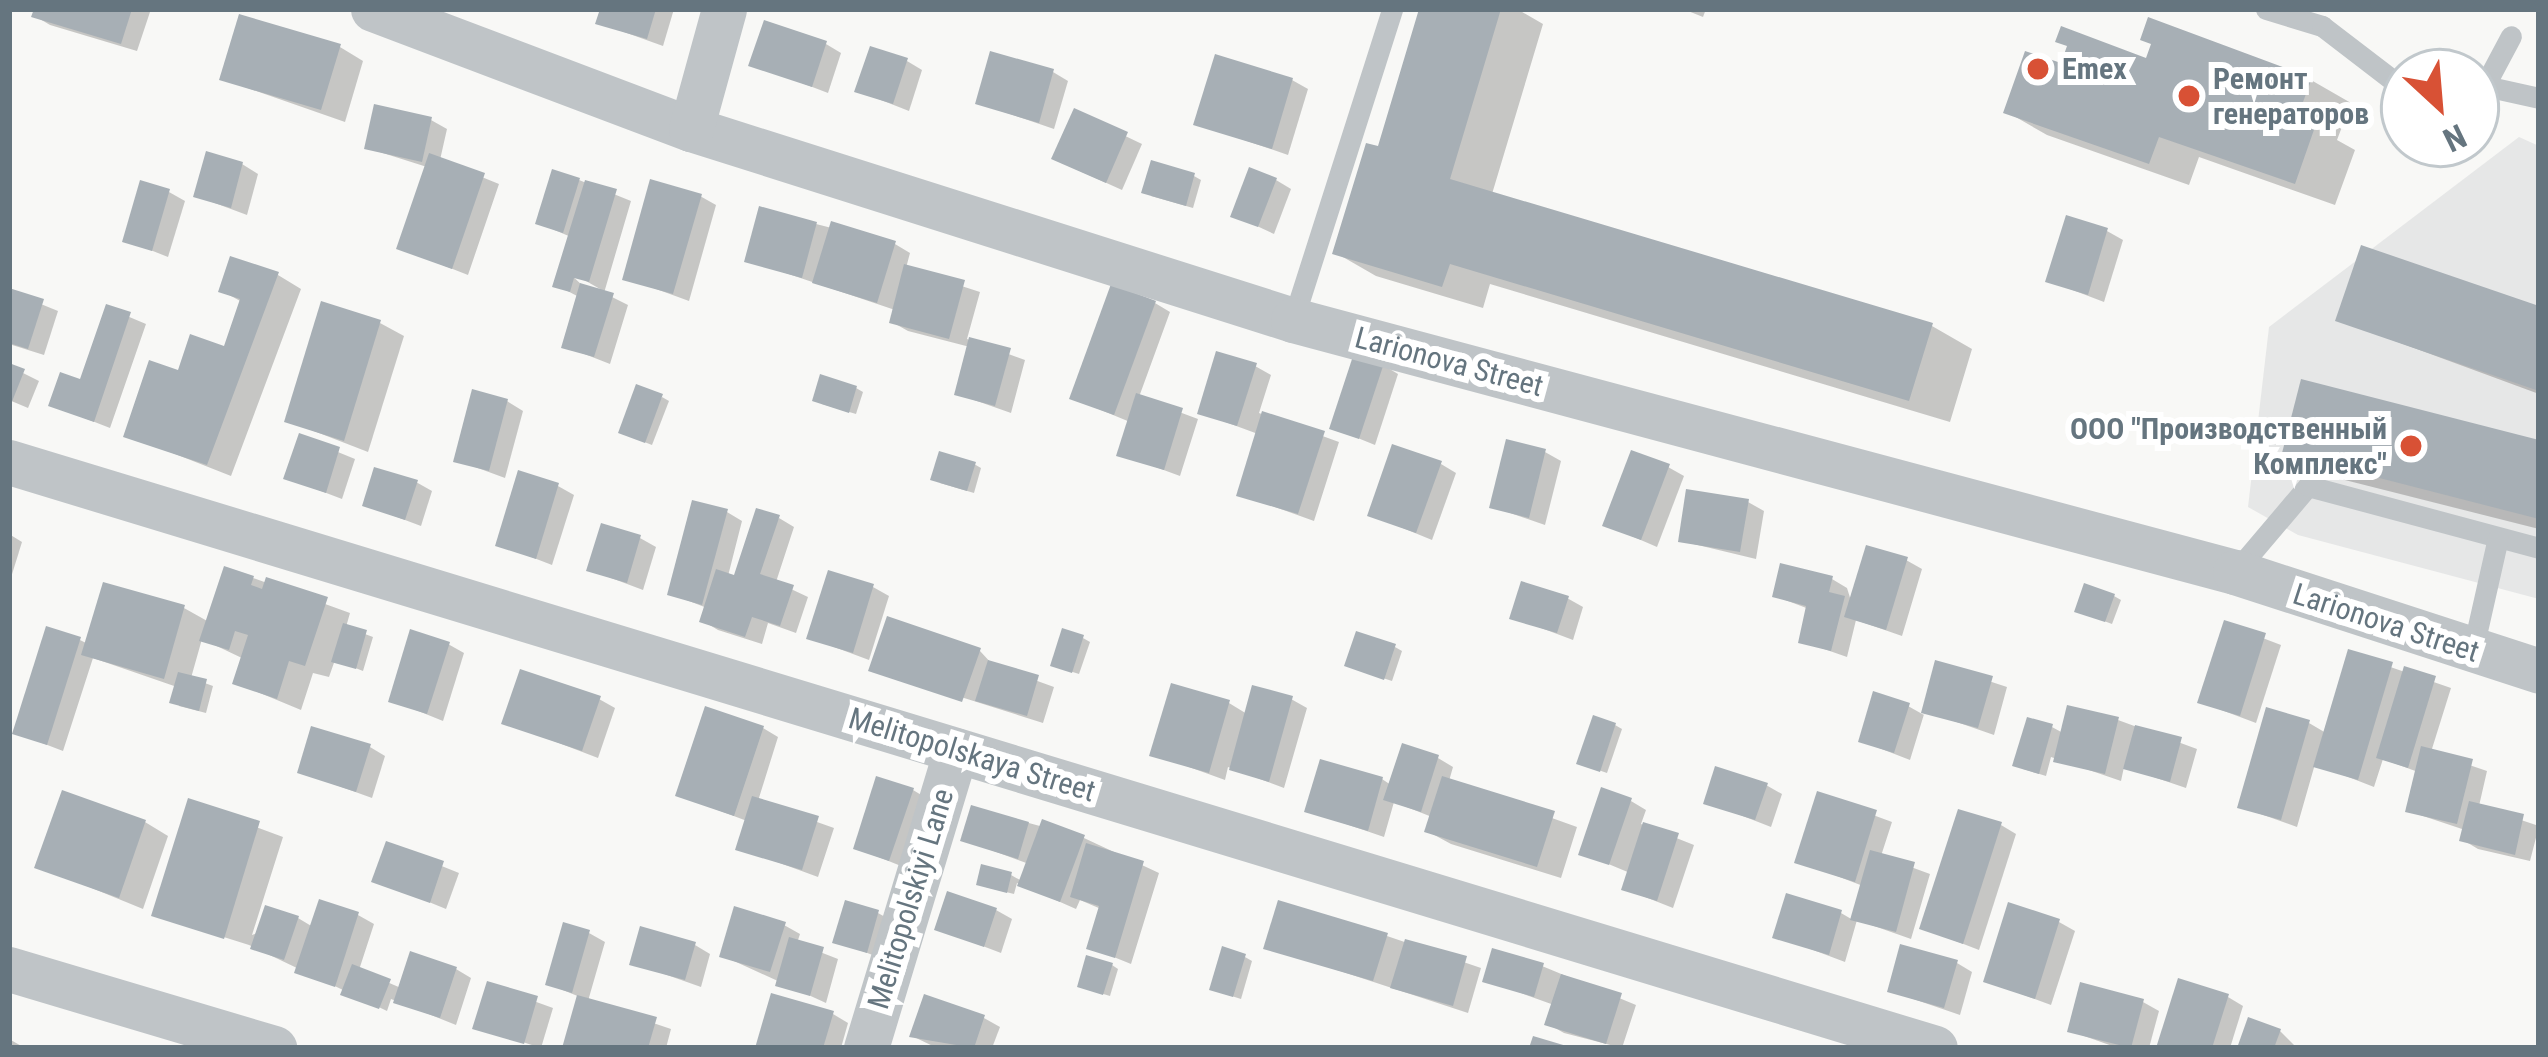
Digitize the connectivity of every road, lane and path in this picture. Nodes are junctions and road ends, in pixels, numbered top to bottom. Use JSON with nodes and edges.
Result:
{"nodes":[{"id":1,"x":374,"y":9,"type":"edge"},
{"id":2,"x":724,"y":9,"type":"edge"},
{"id":3,"x":1392,"y":9,"type":"edge"},
{"id":4,"x":2266,"y":9,"type":"edge"},
{"id":5,"x":2511,"y":36,"type":"dead end"},
{"id":6,"x":2500,"y":53,"type":"edge"},
{"id":7,"x":2380,"y":71,"type":"edge"},
{"id":8,"x":2500,"y":88,"type":"edge"},
{"id":9,"x":2539,"y":98,"type":"edge"},
{"id":10,"x":691,"y":129,"type":"junction"},
{"id":11,"x":1293,"y":320,"type":"junction"},
{"id":12,"x":9,"y":463,"type":"edge"},
{"id":13,"x":2498,"y":538,"type":"junction"},
{"id":14,"x":2539,"y":548,"type":"edge"},
{"id":15,"x":2235,"y":572,"type":"junction"},
{"id":16,"x":2472,"y":652,"type":"junction"},
{"id":17,"x":2539,"y":671,"type":"edge"},
{"id":18,"x":956,"y":750,"type":"junction"},
{"id":19,"x":9,"y":969,"type":"edge"},
{"id":20,"x":274,"y":1048,"type":"edge"},
{"id":21,"x":866,"y":1048,"type":"edge"},
{"id":22,"x":1935,"y":1048,"type":"edge"}],
"edges":[{"from":1,"to":10,"type":"street","name":"Larionova Street"},
{"from":2,"to":10,"type":"street"},
{"from":3,"to":11,"type":"lane"},
{"from":4,"to":7,"type":"lane"},
{"from":5,"to":6,"type":"lane"},
{"from":8,"to":9,"type":"lane"},
{"from":10,"to":11,"type":"street","name":"Larionova Street"},
{"from":11,"to":15,"type":"street","name":"Larionova Street"},
{"from":12,"to":18,"type":"street","name":"Melitopolskaya Street"},
{"from":13,"to":14,"type":"lane"},
{"from":13,"to":15,"type":"lane"},
{"from":13,"to":16,"type":"lane"},
{"from":15,"to":16,"type":"street","name":"Larionova Street"},
{"from":16,"to":17,"type":"street","name":"Larionova Street"},
{"from":18,"to":21,"type":"street","name":"Melitopolskiyi Lane"},
{"from":18,"to":22,"type":"street","name":"Melitopolskaya Street"},
{"from":19,"to":20,"type":"street"}]}
